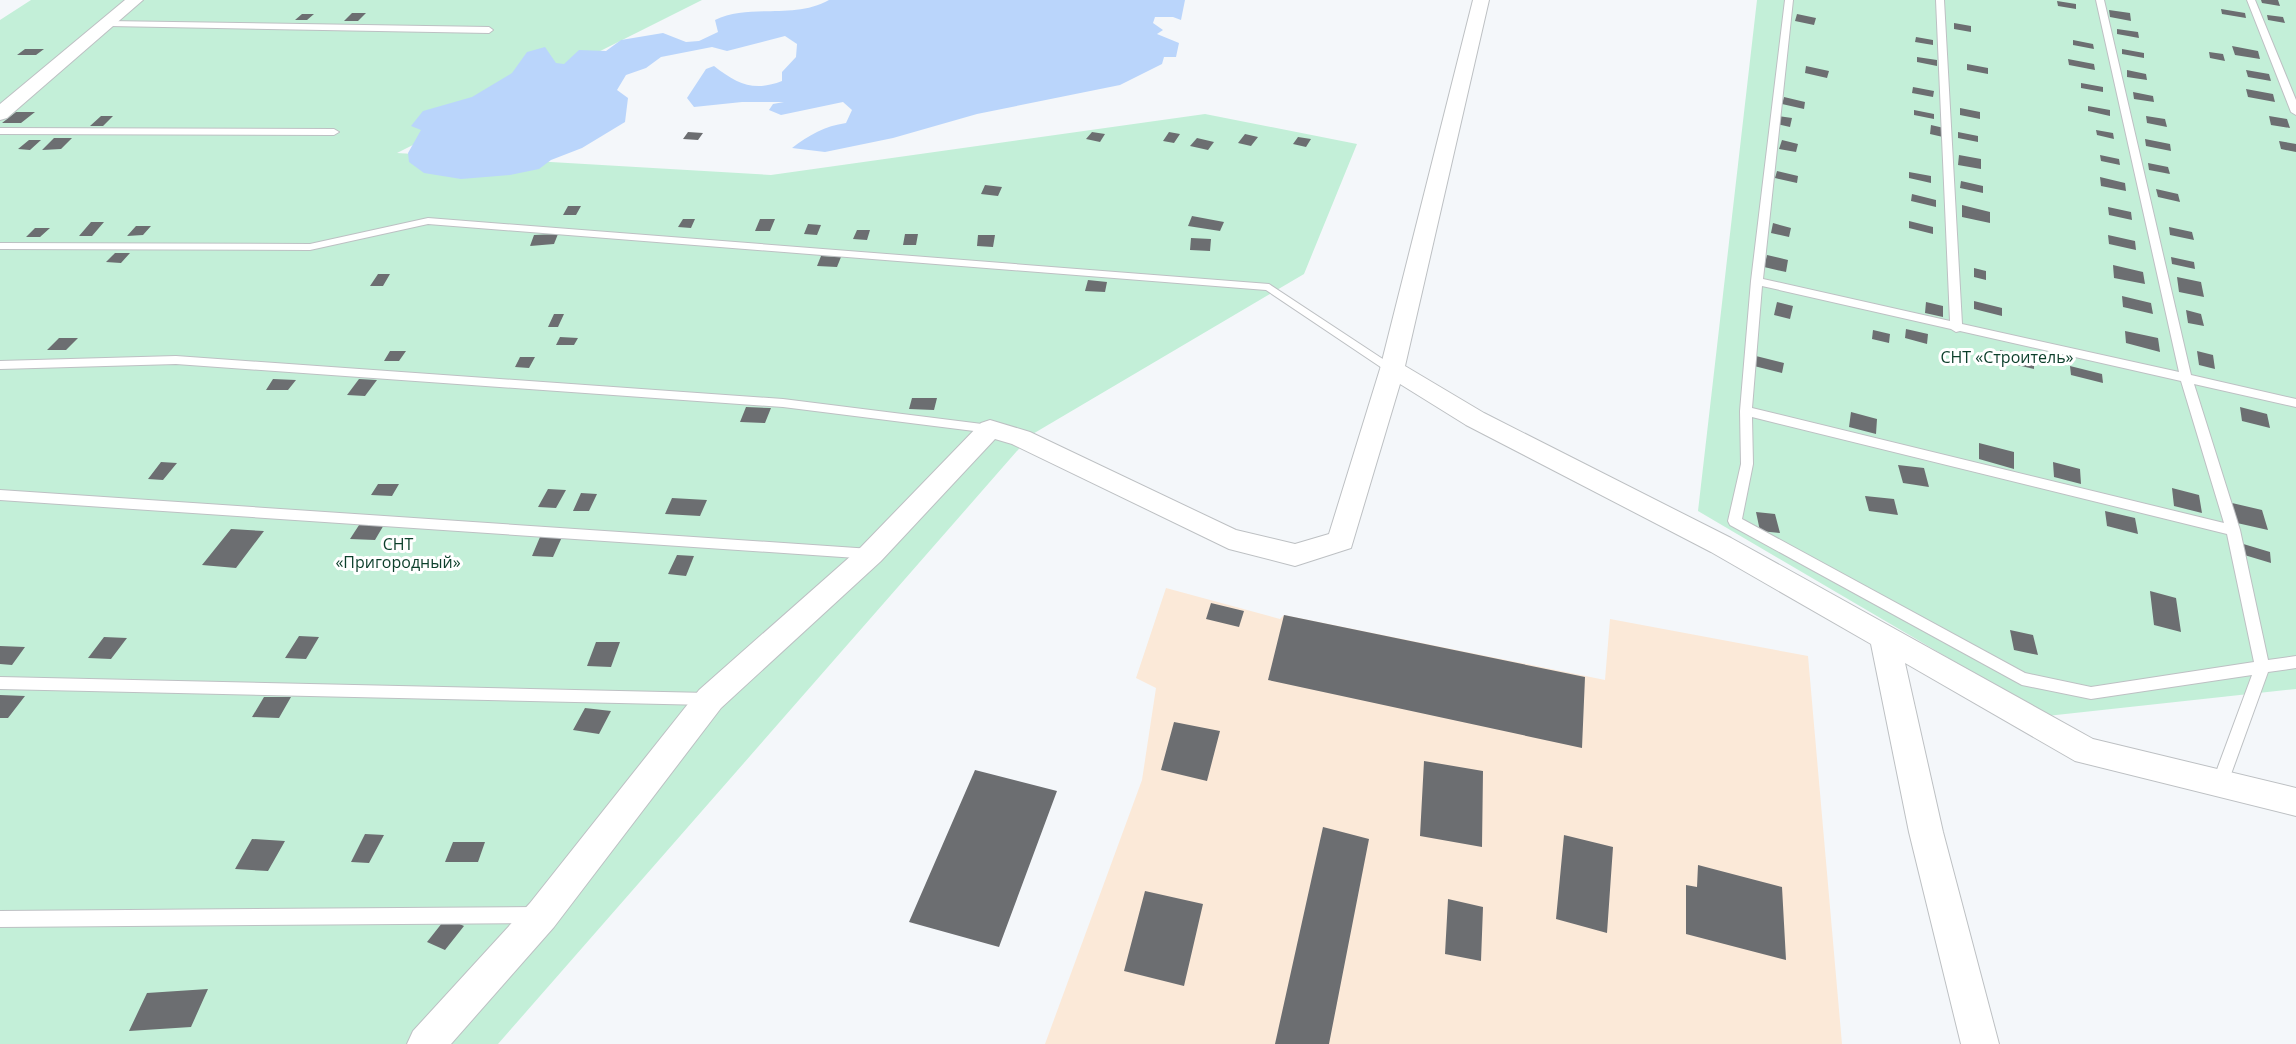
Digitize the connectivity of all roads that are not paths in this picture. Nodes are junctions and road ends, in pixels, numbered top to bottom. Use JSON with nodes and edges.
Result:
{"nodes":[{"id":1,"x":135,"y":0,"type":"edge"},
{"id":2,"x":1481,"y":0,"type":"edge"},
{"id":3,"x":1789,"y":0,"type":"edge"},
{"id":4,"x":1940,"y":0,"type":"edge"},
{"id":5,"x":2100,"y":0,"type":"edge"},
{"id":6,"x":2251,"y":0,"type":"edge"},
{"id":7,"x":110,"y":22,"type":"junction"},
{"id":8,"x":489,"y":30,"type":"dead end"},
{"id":9,"x":2296,"y":112,"type":"edge"},
{"id":10,"x":0,"y":114,"type":"edge"},
{"id":11,"x":0,"y":131,"type":"edge"},
{"id":12,"x":334,"y":132,"type":"dead end"},
{"id":13,"x":0,"y":246,"type":"edge"},
{"id":14,"x":1757,"y":281,"type":"junction"},
{"id":15,"x":1956,"y":328,"type":"junction"},
{"id":16,"x":0,"y":365,"type":"edge"},
{"id":17,"x":1392,"y":369,"type":"junction"},
{"id":18,"x":2186,"y":378,"type":"junction"},
{"id":19,"x":2296,"y":403,"type":"edge"},
{"id":20,"x":1746,"y":411,"type":"junction"},
{"id":21,"x":990,"y":429,"type":"junction"},
{"id":22,"x":0,"y":495,"type":"edge"},
{"id":23,"x":2233,"y":530,"type":"junction"},
{"id":24,"x":871,"y":554,"type":"junction"},
{"id":25,"x":1885,"y":639,"type":"junction"},
{"id":26,"x":2296,"y":662,"type":"edge"},
{"id":27,"x":2262,"y":667,"type":"junction"},
{"id":28,"x":0,"y":683,"type":"edge"},
{"id":29,"x":710,"y":699,"type":"junction"},
{"id":30,"x":2220,"y":783,"type":"junction"},
{"id":31,"x":2296,"y":802,"type":"edge"},
{"id":32,"x":542,"y":915,"type":"junction"},
{"id":33,"x":0,"y":920,"type":"edge"},
{"id":34,"x":426,"y":1044,"type":"edge"},
{"id":35,"x":1980,"y":1044,"type":"edge"}],
"edges":[{"from":1,"to":7,"type":"street"},
{"from":2,"to":17,"type":"street"},
{"from":3,"to":14,"type":"lane"},
{"from":4,"to":15,"type":"lane"},
{"from":5,"to":18,"type":"lane"},
{"from":6,"to":9,"type":"lane"},
{"from":7,"to":8,"type":"lane"},
{"from":7,"to":10,"type":"street"},
{"from":11,"to":12,"type":"lane"},
{"from":13,"to":17,"type":"lane"},
{"from":14,"to":15,"type":"lane"},
{"from":14,"to":20,"type":"lane"},
{"from":15,"to":18,"type":"lane"},
{"from":16,"to":21,"type":"lane"},
{"from":17,"to":21,"type":"street"},
{"from":17,"to":25,"type":"street"},
{"from":18,"to":19,"type":"lane"},
{"from":18,"to":23,"type":"lane"},
{"from":20,"to":23,"type":"lane"},
{"from":20,"to":27,"type":"lane"},
{"from":21,"to":24,"type":"street"},
{"from":22,"to":24,"type":"lane"},
{"from":23,"to":27,"type":"lane"},
{"from":24,"to":29,"type":"street"},
{"from":25,"to":30,"type":"street"},
{"from":25,"to":35,"type":"street"},
{"from":26,"to":27,"type":"lane"},
{"from":27,"to":30,"type":"lane"},
{"from":28,"to":29,"type":"lane"},
{"from":29,"to":32,"type":"street"},
{"from":30,"to":31,"type":"street"},
{"from":32,"to":33,"type":"lane"},
{"from":32,"to":34,"type":"street"}]}
